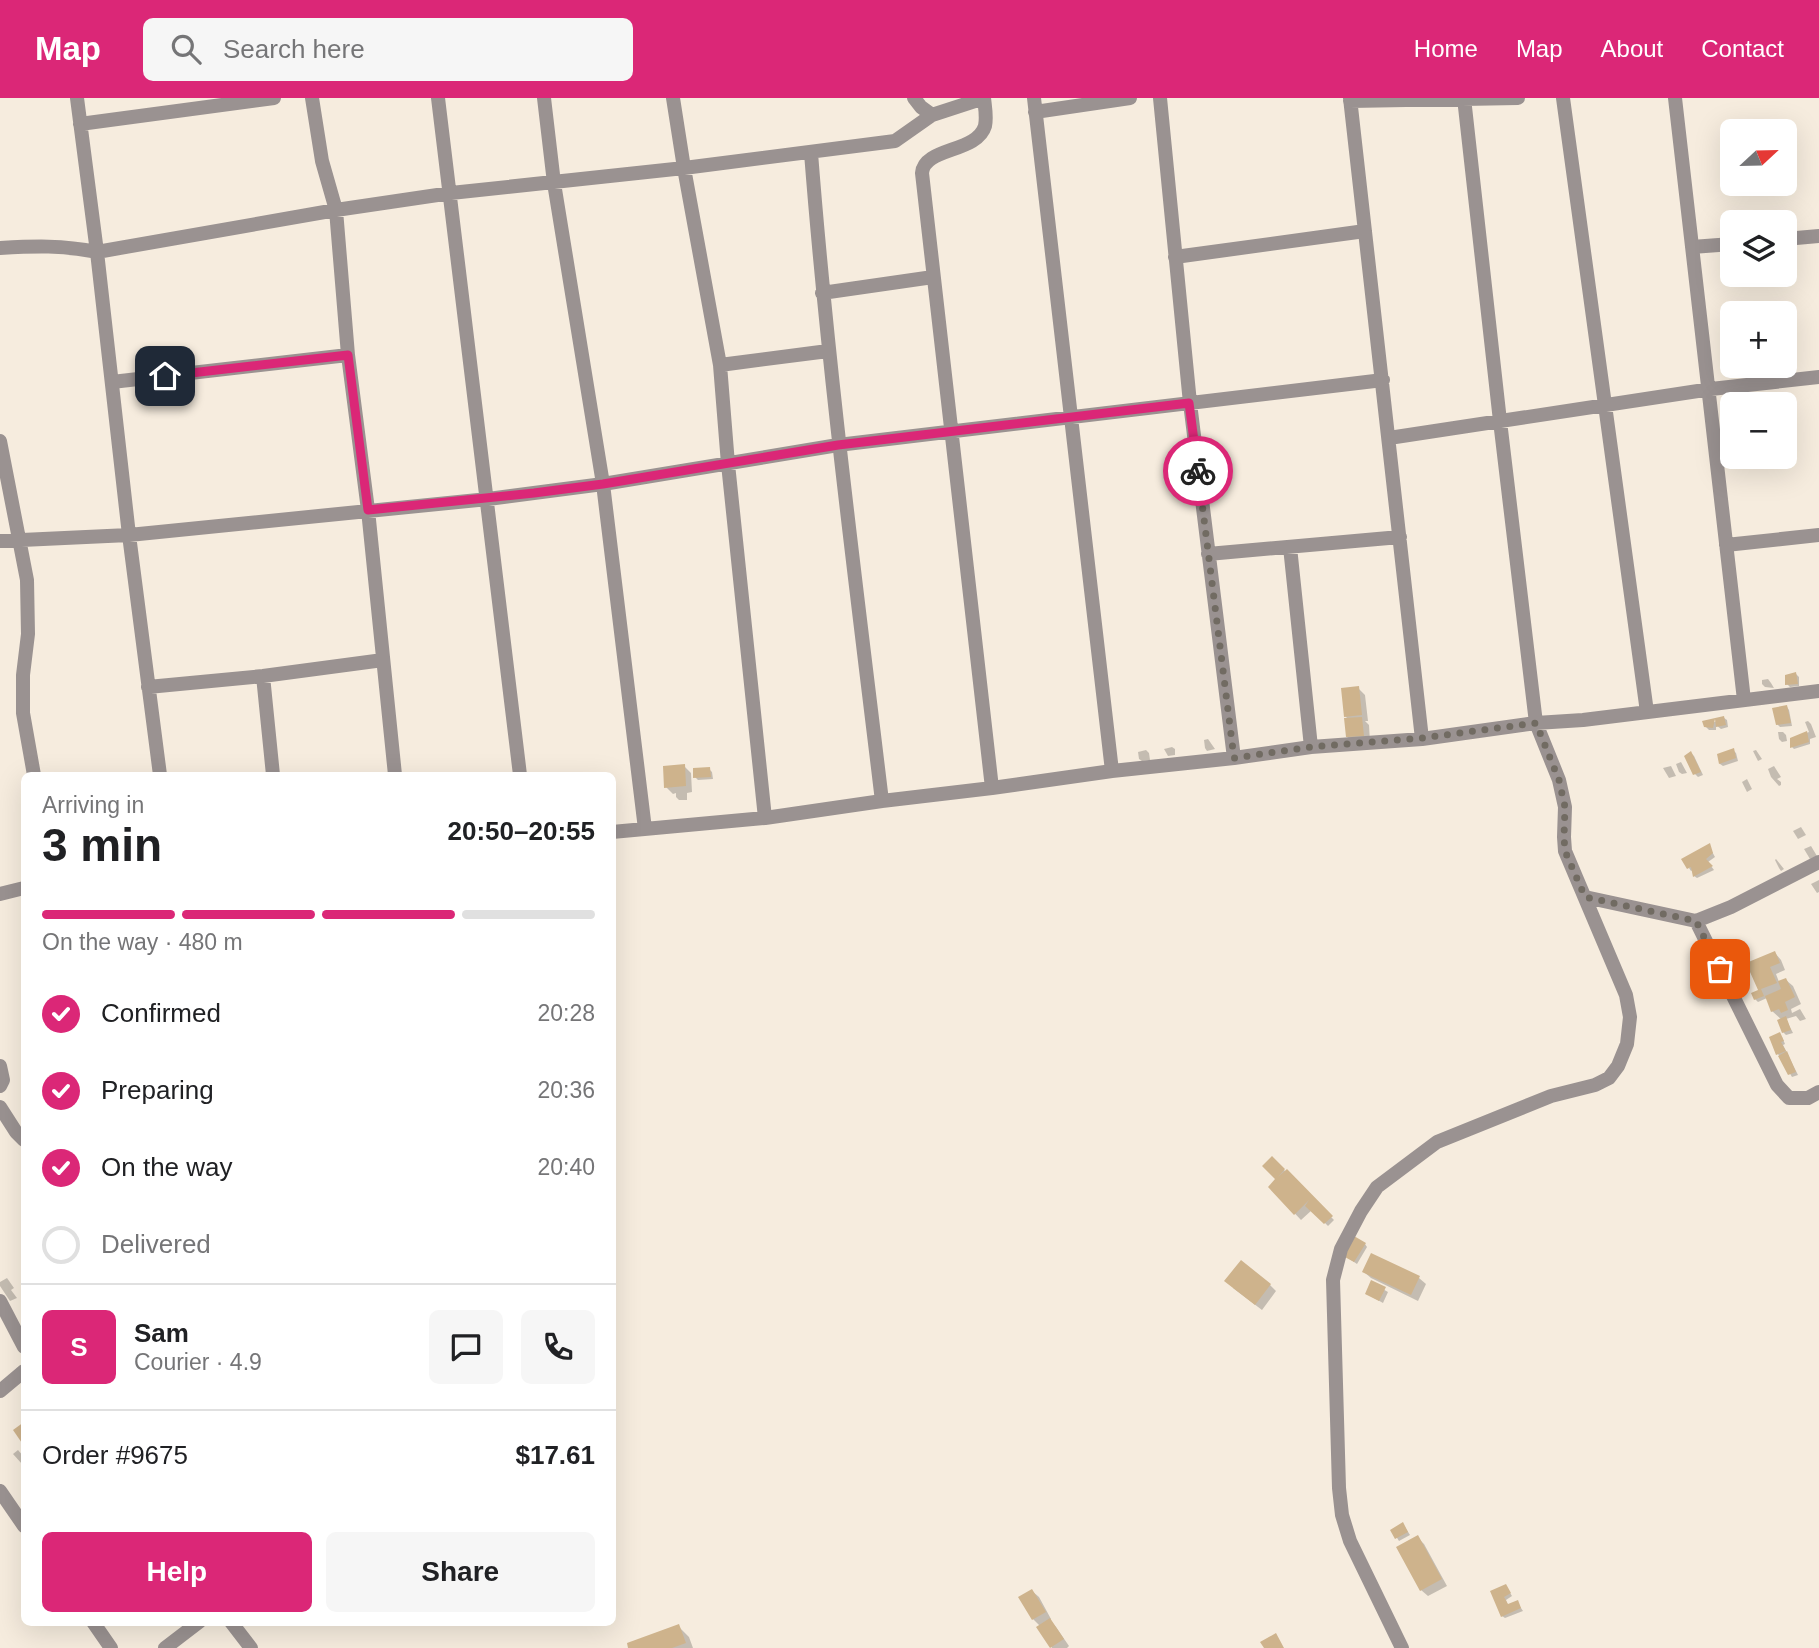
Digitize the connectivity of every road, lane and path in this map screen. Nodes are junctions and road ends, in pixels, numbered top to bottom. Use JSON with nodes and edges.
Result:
{"nodes":[{"id":1,"x":77,"y":98,"type":"edge"},
{"id":2,"x":274,"y":98,"type":"edge"},
{"id":3,"x":312,"y":98,"type":"edge"},
{"id":4,"x":438,"y":98,"type":"edge"},
{"id":5,"x":544,"y":98,"type":"edge"},
{"id":6,"x":673,"y":98,"type":"edge"},
{"id":7,"x":914,"y":98,"type":"edge"},
{"id":8,"x":1130,"y":98,"type":"edge"},
{"id":9,"x":1160,"y":98,"type":"edge"},
{"id":10,"x":1464,"y":98,"type":"edge"},
{"id":11,"x":1518,"y":98,"type":"edge"},
{"id":12,"x":1563,"y":98,"type":"edge"},
{"id":13,"x":1675,"y":98,"type":"edge"},
{"id":14,"x":1350,"y":99,"type":"edge"},
{"id":15,"x":1035,"y":105,"type":"edge"},
{"id":16,"x":932,"y":115,"type":"junction"},
{"id":17,"x":80,"y":124,"type":"junction"},
{"id":18,"x":811,"y":153,"type":"junction"},
{"id":19,"x":684,"y":168,"type":"junction"},
{"id":20,"x":554,"y":183,"type":"junction"},
{"id":21,"x":451,"y":193,"type":"junction"},
{"id":22,"x":336,"y":210,"type":"junction"},
{"id":23,"x":1365,"y":231,"type":"junction"},
{"id":24,"x":1819,"y":236,"type":"edge"},
{"id":25,"x":1797,"y":238,"type":"edge"},
{"id":26,"x":1720,"y":245,"type":"edge"},
{"id":27,"x":1692,"y":247,"type":"junction"},
{"id":28,"x":0,"y":248,"type":"edge"},
{"id":29,"x":97,"y":252,"type":"junction"},
{"id":30,"x":1175,"y":257,"type":"junction"},
{"id":31,"x":933,"y":277,"type":"junction"},
{"id":32,"x":822,"y":293,"type":"junction"},
{"id":33,"x":828,"y":351,"type":"junction"},
{"id":34,"x":348,"y":355,"type":"junction"},
{"id":35,"x":720,"y":365,"type":"junction"},
{"id":36,"x":1819,"y":377,"type":"edge"},
{"id":37,"x":1382,"y":380,"type":"junction"},
{"id":38,"x":113,"y":382,"type":"junction"},
{"id":39,"x":1709,"y":390,"type":"junction"},
{"id":40,"x":1189,"y":403,"type":"junction"},
{"id":41,"x":1604,"y":405,"type":"junction"},
{"id":42,"x":1071,"y":417,"type":"junction"},
{"id":43,"x":1500,"y":421,"type":"junction"},
{"id":44,"x":951,"y":432,"type":"junction"},
{"id":45,"x":1389,"y":438,"type":"junction"},
{"id":46,"x":0,"y":441,"type":"edge"},
{"id":47,"x":838,"y":445,"type":"junction"},
{"id":48,"x":728,"y":464,"type":"junction"},
{"id":49,"x":603,"y":484,"type":"junction"},
{"id":50,"x":488,"y":499,"type":"junction"},
{"id":51,"x":368,"y":510,"type":"junction"},
{"id":52,"x":129,"y":535,"type":"junction"},
{"id":53,"x":1819,"y":535,"type":"edge"},
{"id":54,"x":1400,"y":537,"type":"junction"},
{"id":55,"x":20,"y":540,"type":"junction"},
{"id":56,"x":0,"y":541,"type":"edge"},
{"id":57,"x":1726,"y":545,"type":"junction"},
{"id":58,"x":1290,"y":547,"type":"junction"},
{"id":59,"x":1208,"y":554,"type":"junction"},
{"id":60,"x":383,"y":660,"type":"junction"},
{"id":61,"x":263,"y":676,"type":"junction"},
{"id":62,"x":148,"y":687,"type":"junction"},
{"id":63,"x":1819,"y":691,"type":"edge"},
{"id":64,"x":1744,"y":700,"type":"junction"},
{"id":65,"x":1647,"y":712,"type":"junction"},
{"id":66,"x":1536,"y":723,"type":"junction"},
{"id":67,"x":1422,"y":738,"type":"junction"},
{"id":68,"x":1311,"y":747,"type":"junction"},
{"id":69,"x":1234,"y":758,"type":"junction"},
{"id":70,"x":1112,"y":771,"type":"junction"},
{"id":71,"x":33,"y":772,"type":"edge"},
{"id":72,"x":160,"y":772,"type":"edge"},
{"id":73,"x":273,"y":772,"type":"edge"},
{"id":74,"x":395,"y":772,"type":"edge"},
{"id":75,"x":520,"y":772,"type":"edge"},
{"id":76,"x":992,"y":788,"type":"junction"},
{"id":77,"x":882,"y":801,"type":"junction"},
{"id":78,"x":765,"y":818,"type":"junction"},
{"id":79,"x":645,"y":829,"type":"junction"},
{"id":80,"x":616,"y":832,"type":"edge"},
{"id":81,"x":1819,"y":862,"type":"edge"},
{"id":82,"x":21,"y":889,"type":"edge"},
{"id":83,"x":0,"y":894,"type":"edge"},
{"id":84,"x":1585,"y":897,"type":"junction"},
{"id":85,"x":1696,"y":921,"type":"junction"},
{"id":86,"x":0,"y":1066,"type":"edge"},
{"id":87,"x":0,"y":1086,"type":"edge"},
{"id":88,"x":1819,"y":1092,"type":"edge"},
{"id":89,"x":0,"y":1107,"type":"edge"},
{"id":90,"x":21,"y":1137,"type":"edge"},
{"id":91,"x":0,"y":1301,"type":"edge"},
{"id":92,"x":21,"y":1341,"type":"edge"},
{"id":93,"x":21,"y":1374,"type":"edge"},
{"id":94,"x":0,"y":1391,"type":"edge"},
{"id":95,"x":0,"y":1491,"type":"edge"},
{"id":96,"x":21,"y":1522,"type":"edge"},
{"id":97,"x":96,"y":1626,"type":"edge"},
{"id":98,"x":195,"y":1626,"type":"edge"},
{"id":99,"x":234,"y":1626,"type":"edge"},
{"id":100,"x":111,"y":1648,"type":"edge"},
{"id":101,"x":165,"y":1648,"type":"edge"},
{"id":102,"x":251,"y":1648,"type":"edge"},
{"id":103,"x":1402,"y":1648,"type":"edge"}],
"edges":[{"from":1,"to":17,"type":"street"},
{"from":2,"to":17,"type":"street"},
{"from":3,"to":22,"type":"street"},
{"from":4,"to":21,"type":"street"},
{"from":5,"to":20,"type":"street"},
{"from":6,"to":19,"type":"street"},
{"from":7,"to":16,"type":"street"},
{"from":8,"to":15,"type":"street"},
{"from":9,"to":30,"type":"street"},
{"from":10,"to":11,"type":"street"},
{"from":10,"to":14,"type":"street"},
{"from":10,"to":43,"type":"street"},
{"from":12,"to":41,"type":"street"},
{"from":13,"to":27,"type":"street"},
{"from":14,"to":23,"type":"street"},
{"from":15,"to":42,"type":"street"},
{"from":16,"to":18,"type":"street"},
{"from":16,"to":31,"type":"street"},
{"from":17,"to":29,"type":"street"},
{"from":18,"to":19,"type":"street"},
{"from":18,"to":32,"type":"street"},
{"from":19,"to":20,"type":"street"},
{"from":19,"to":35,"type":"street"},
{"from":20,"to":21,"type":"street"},
{"from":20,"to":49,"type":"street"},
{"from":21,"to":22,"type":"street"},
{"from":21,"to":50,"type":"street"},
{"from":22,"to":29,"type":"street"},
{"from":22,"to":34,"type":"street"},
{"from":23,"to":30,"type":"street"},
{"from":23,"to":37,"type":"street"},
{"from":24,"to":25,"type":"street"},
{"from":26,"to":27,"type":"street"},
{"from":27,"to":39,"type":"street"},
{"from":28,"to":29,"type":"street"},
{"from":29,"to":38,"type":"street"},
{"from":30,"to":40,"type":"street"},
{"from":31,"to":32,"type":"street"},
{"from":31,"to":44,"type":"street"},
{"from":32,"to":33,"type":"street"},
{"from":33,"to":35,"type":"street"},
{"from":33,"to":47,"type":"street"},
{"from":34,"to":38,"type":"street"},
{"from":34,"to":51,"type":"street"},
{"from":35,"to":48,"type":"street"},
{"from":36,"to":39,"type":"street"},
{"from":37,"to":40,"type":"street"},
{"from":37,"to":45,"type":"street"},
{"from":38,"to":52,"type":"street"},
{"from":39,"to":41,"type":"street"},
{"from":39,"to":57,"type":"street"},
{"from":40,"to":42,"type":"street"},
{"from":40,"to":59,"type":"street"},
{"from":41,"to":43,"type":"street"},
{"from":41,"to":65,"type":"street"},
{"from":42,"to":44,"type":"street"},
{"from":42,"to":70,"type":"street"},
{"from":43,"to":45,"type":"street"},
{"from":43,"to":66,"type":"street"},
{"from":44,"to":47,"type":"street"},
{"from":44,"to":76,"type":"street"},
{"from":45,"to":54,"type":"street"},
{"from":46,"to":55,"type":"street"},
{"from":47,"to":48,"type":"street"},
{"from":47,"to":77,"type":"street"},
{"from":48,"to":49,"type":"street"},
{"from":48,"to":78,"type":"street"},
{"from":49,"to":50,"type":"street"},
{"from":49,"to":79,"type":"street"},
{"from":50,"to":51,"type":"street"},
{"from":50,"to":75,"type":"street"},
{"from":51,"to":52,"type":"street"},
{"from":51,"to":60,"type":"street"},
{"from":52,"to":55,"type":"street"},
{"from":52,"to":62,"type":"street"},
{"from":53,"to":57,"type":"street"},
{"from":54,"to":58,"type":"street"},
{"from":54,"to":67,"type":"street"},
{"from":55,"to":56,"type":"street"},
{"from":55,"to":71,"type":"street"},
{"from":57,"to":64,"type":"street"},
{"from":58,"to":59,"type":"street"},
{"from":58,"to":68,"type":"street"},
{"from":59,"to":69,"type":"street"},
{"from":60,"to":61,"type":"street"},
{"from":60,"to":74,"type":"street"},
{"from":61,"to":62,"type":"street"},
{"from":61,"to":73,"type":"street"},
{"from":62,"to":72,"type":"street"},
{"from":63,"to":64,"type":"street"},
{"from":64,"to":65,"type":"street"},
{"from":65,"to":66,"type":"street"},
{"from":66,"to":67,"type":"street"},
{"from":66,"to":84,"type":"street"},
{"from":67,"to":68,"type":"street"},
{"from":68,"to":69,"type":"street"},
{"from":69,"to":70,"type":"street"},
{"from":70,"to":76,"type":"street"},
{"from":76,"to":77,"type":"street"},
{"from":77,"to":78,"type":"street"},
{"from":78,"to":79,"type":"street"},
{"from":79,"to":80,"type":"street"},
{"from":81,"to":85,"type":"street"},
{"from":82,"to":83,"type":"street"},
{"from":84,"to":85,"type":"street"},
{"from":84,"to":103,"type":"street"},
{"from":85,"to":88,"type":"street"},
{"from":86,"to":87,"type":"street"},
{"from":89,"to":90,"type":"street"},
{"from":91,"to":92,"type":"street"},
{"from":93,"to":94,"type":"street"},
{"from":95,"to":96,"type":"street"},
{"from":97,"to":100,"type":"street"},
{"from":98,"to":101,"type":"street"},
{"from":99,"to":102,"type":"street"}]}
